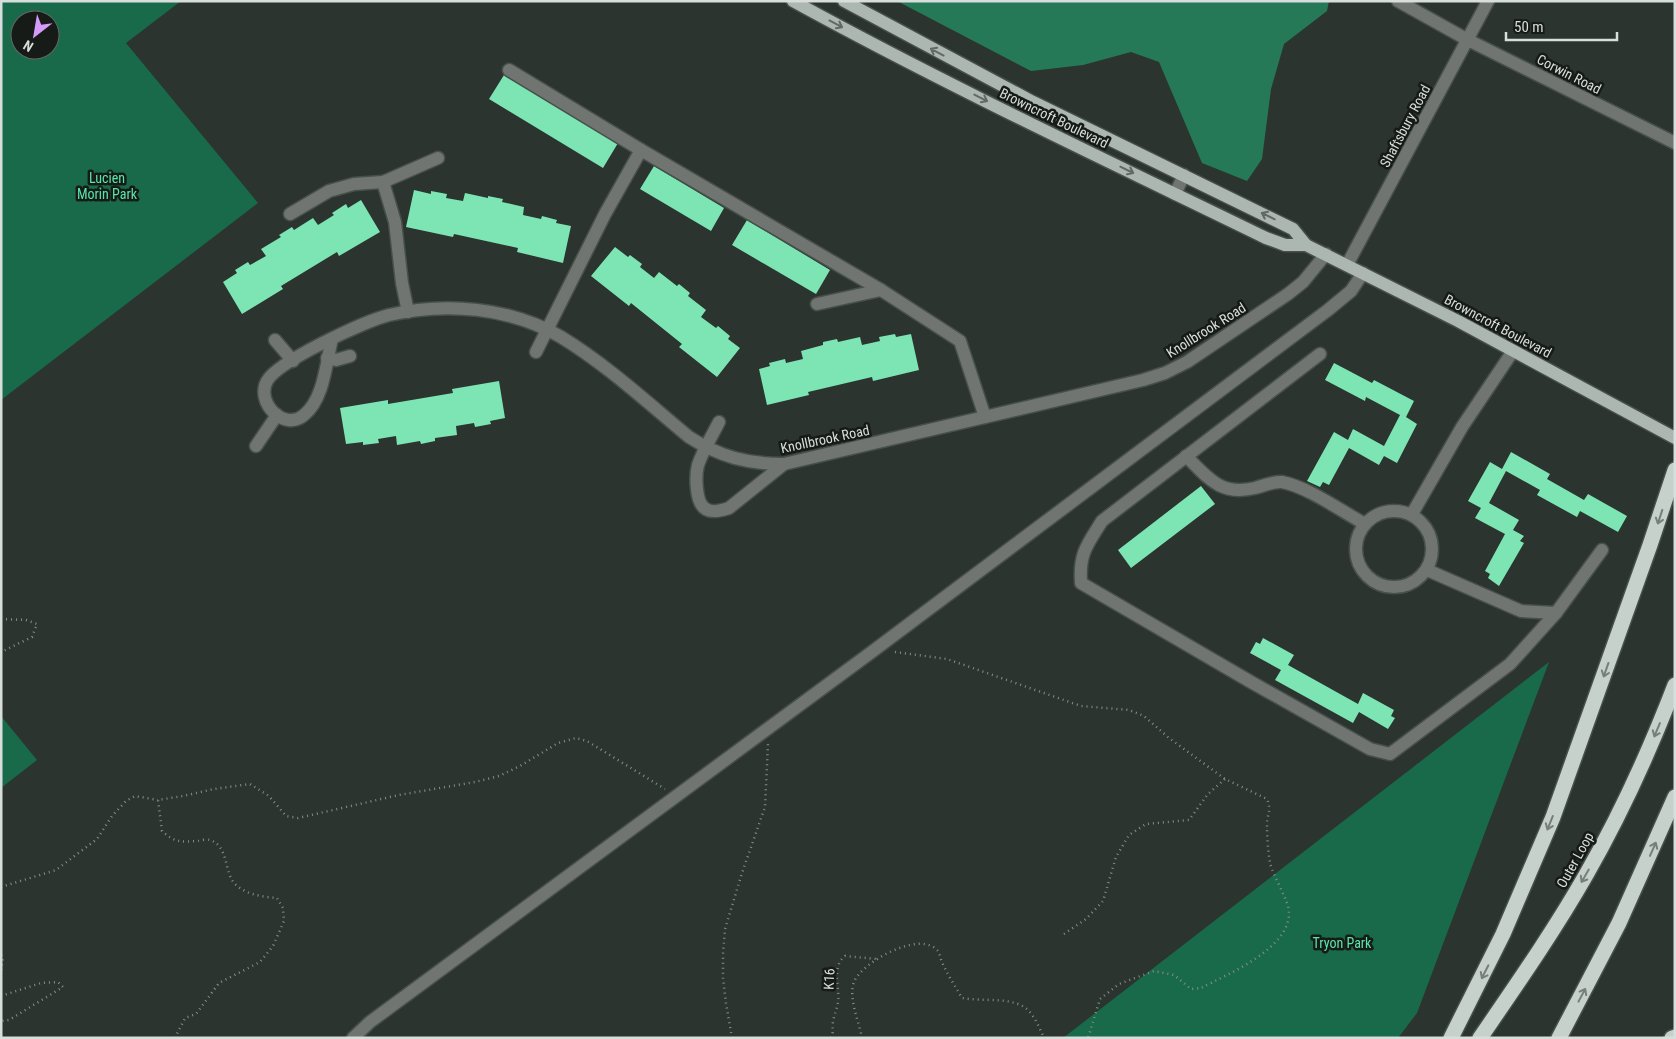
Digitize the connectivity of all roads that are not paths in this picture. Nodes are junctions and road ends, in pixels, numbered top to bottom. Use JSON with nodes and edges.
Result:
{"nodes":[{"id":1,"x":794,"y":1,"type":"edge"},
{"id":2,"x":844,"y":1,"type":"edge"},
{"id":3,"x":1398,"y":1,"type":"edge"},
{"id":4,"x":1488,"y":1,"type":"edge"},
{"id":5,"x":1468,"y":40,"type":"junction"},
{"id":6,"x":509,"y":70,"type":"dead end"},
{"id":7,"x":1675,"y":143,"type":"edge"},
{"id":8,"x":641,"y":150,"type":"junction"},
{"id":9,"x":438,"y":158,"type":"dead end"},
{"id":10,"x":1184,"y":176,"type":"junction"},
{"id":11,"x":383,"y":182,"type":"junction"},
{"id":12,"x":1175,"y":194,"type":"junction"},
{"id":13,"x":290,"y":214,"type":"dead end"},
{"id":14,"x":1306,"y":245,"type":"junction"},
{"id":15,"x":1326,"y":254,"type":"junction"},
{"id":16,"x":1347,"y":265,"type":"junction"},
{"id":17,"x":1363,"y":273,"type":"junction"},
{"id":18,"x":880,"y":290,"type":"junction"},
{"id":19,"x":816,"y":304,"type":"dead end"},
{"id":20,"x":408,"y":312,"type":"junction"},
{"id":21,"x":547,"y":330,"type":"junction"},
{"id":22,"x":332,"y":339,"type":"junction"},
{"id":23,"x":275,"y":340,"type":"dead end"},
{"id":24,"x":1513,"y":351,"type":"junction"},
{"id":25,"x":536,"y":352,"type":"dead end"},
{"id":26,"x":1320,"y":354,"type":"dead end"},
{"id":27,"x":350,"y":356,"type":"dead end"},
{"id":28,"x":327,"y":358,"type":"junction"},
{"id":29,"x":293,"y":361,"type":"junction"},
{"id":30,"x":277,"y":415,"type":"junction"},
{"id":31,"x":985,"y":417,"type":"junction"},
{"id":32,"x":719,"y":422,"type":"dead end"},
{"id":33,"x":1675,"y":438,"type":"edge"},
{"id":34,"x":256,"y":446,"type":"dead end"},
{"id":35,"x":706,"y":448,"type":"junction"},
{"id":36,"x":1186,"y":456,"type":"junction"},
{"id":37,"x":784,"y":464,"type":"junction"},
{"id":38,"x":1675,"y":470,"type":"edge"},
{"id":39,"x":1412,"y":514,"type":"junction"},
{"id":40,"x":1365,"y":524,"type":"junction"},
{"id":41,"x":1602,"y":550,"type":"dead end"},
{"id":42,"x":1427,"y":570,"type":"junction"},
{"id":43,"x":1556,"y":613,"type":"junction"},
{"id":44,"x":1675,"y":685,"type":"edge"},
{"id":45,"x":1675,"y":797,"type":"edge"},
{"id":46,"x":353,"y":1038,"type":"edge"},
{"id":47,"x":1451,"y":1038,"type":"edge"},
{"id":48,"x":1480,"y":1038,"type":"edge"},
{"id":49,"x":1559,"y":1038,"type":"edge"}],
"edges":[{"from":1,"to":12,"type":"main road","name":"Browncroft Boulevard","one_way":true},
{"from":10,"to":2,"type":"main road","name":"Browncroft Boulevard","one_way":true},
{"from":3,"to":5,"type":"street","name":"Corwin Road"},
{"from":4,"to":5,"type":"street","name":"Shaftsbury Road"},
{"from":5,"to":7,"type":"street","name":"Corwin Road"},
{"from":5,"to":16,"type":"street","name":"Shaftsbury Road"},
{"from":6,"to":8,"type":"street"},
{"from":8,"to":18,"type":"street"},
{"from":8,"to":21,"type":"street"},
{"from":9,"to":11,"type":"street"},
{"from":10,"to":12,"type":"street"},
{"from":14,"to":10,"type":"main road","name":"Browncroft Boulevard","one_way":true},
{"from":11,"to":13,"type":"street"},
{"from":11,"to":20,"type":"street"},
{"from":12,"to":14,"type":"main road","name":"Browncroft Boulevard"},
{"from":14,"to":15,"type":"main road","name":"Browncroft Boulevard"},
{"from":15,"to":16,"type":"main road","name":"Browncroft Boulevard"},
{"from":15,"to":31,"type":"street","name":"Knollbrook Road"},
{"from":16,"to":17,"type":"main road","name":"Browncroft Boulevard"},
{"from":17,"to":24,"type":"main road","name":"Browncroft Boulevard"},
{"from":17,"to":46,"type":"street"},
{"from":18,"to":19,"type":"street"},
{"from":18,"to":31,"type":"street"},
{"from":20,"to":21,"type":"street","name":"Knollbrook Road"},
{"from":20,"to":22,"type":"street","name":"Knollbrook Road"},
{"from":21,"to":25,"type":"street"},
{"from":21,"to":35,"type":"street","name":"Knollbrook Road"},
{"from":22,"to":28,"type":"street"},
{"from":22,"to":29,"type":"street","name":"Knollbrook Road"},
{"from":23,"to":29,"type":"street"},
{"from":24,"to":33,"type":"main road","name":"Browncroft Boulevard"},
{"from":24,"to":39,"type":"street"},
{"from":26,"to":36,"type":"street"},
{"from":27,"to":28,"type":"street"},
{"from":28,"to":30,"type":"street"},
{"from":29,"to":30,"type":"street","name":"Knollbrook Road"},
{"from":30,"to":34,"type":"street"},
{"from":31,"to":37,"type":"street","name":"Knollbrook Road"},
{"from":32,"to":35,"type":"street"},
{"from":35,"to":37,"type":"street","name":"Knollbrook Road"},
{"from":35,"to":37,"type":"street"},
{"from":36,"to":40,"type":"street"},
{"from":36,"to":43,"type":"street"},
{"from":38,"to":47,"type":"highway","one_way":true},
{"from":39,"to":40,"type":"street"},
{"from":39,"to":42,"type":"street"},
{"from":40,"to":42,"type":"street"},
{"from":41,"to":43,"type":"street"},
{"from":42,"to":43,"type":"street"},
{"from":44,"to":48,"type":"highway","name":"Outer Loop","one_way":true},
{"from":49,"to":45,"type":"highway","one_way":true}]}
